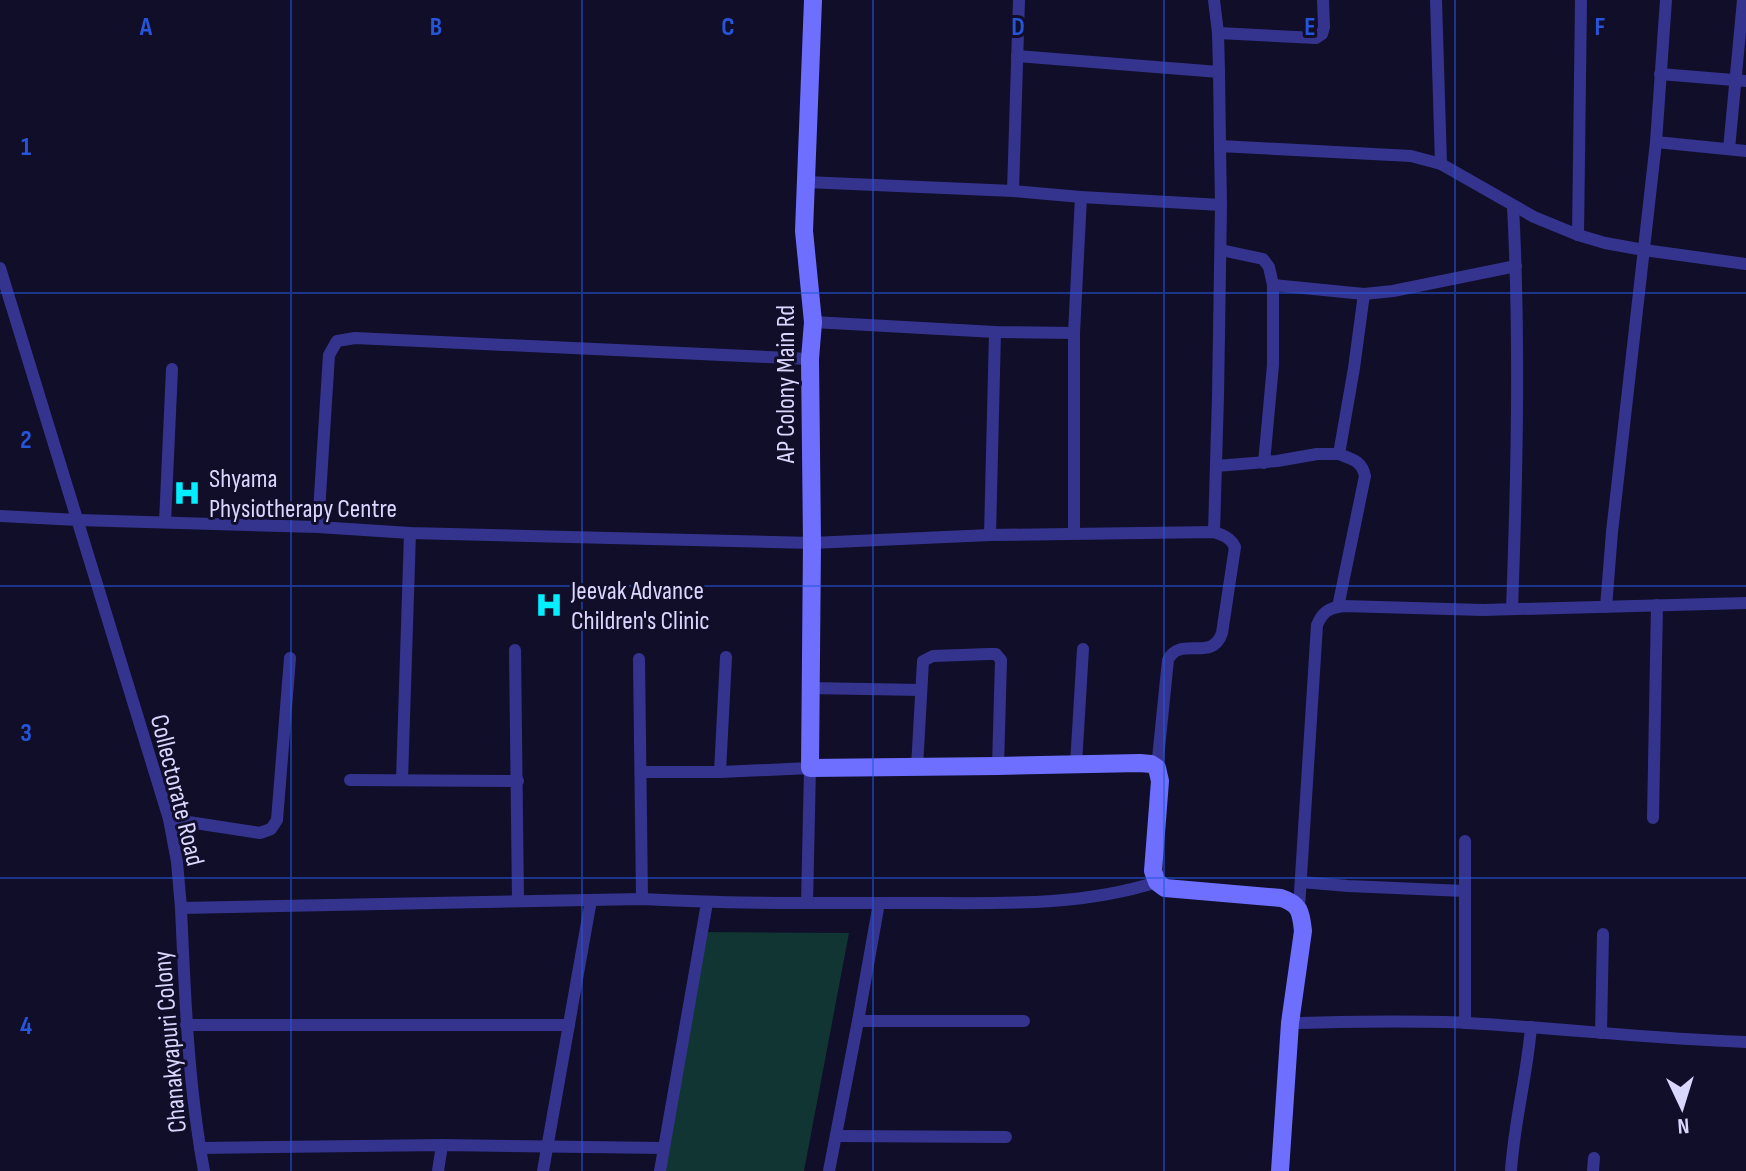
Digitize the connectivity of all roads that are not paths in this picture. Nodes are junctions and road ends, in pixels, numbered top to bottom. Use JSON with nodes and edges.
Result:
{"nodes":[{"id":1,"x":813,"y":0,"type":"edge"},
{"id":2,"x":1019,"y":0,"type":"edge"},
{"id":3,"x":1214,"y":0,"type":"edge"},
{"id":4,"x":1323,"y":0,"type":"edge"},
{"id":5,"x":1436,"y":0,"type":"edge"},
{"id":6,"x":1581,"y":0,"type":"edge"},
{"id":7,"x":1666,"y":0,"type":"edge"},
{"id":8,"x":1743,"y":5,"type":"edge"},
{"id":9,"x":1218,"y":33,"type":"junction"},
{"id":10,"x":1017,"y":56,"type":"junction"},
{"id":11,"x":1219,"y":72,"type":"junction"},
{"id":12,"x":1660,"y":74,"type":"junction"},
{"id":13,"x":1740,"y":80,"type":"edge"},
{"id":14,"x":1656,"y":142,"type":"junction"},
{"id":15,"x":1220,"y":146,"type":"junction"},
{"id":16,"x":1729,"y":149,"type":"junction"},
{"id":17,"x":1746,"y":151,"type":"edge"},
{"id":18,"x":1441,"y":164,"type":"junction"},
{"id":19,"x":806,"y":182,"type":"junction"},
{"id":20,"x":1013,"y":191,"type":"junction"},
{"id":21,"x":1081,"y":197,"type":"junction"},
{"id":22,"x":1221,"y":205,"type":"junction"},
{"id":23,"x":1513,"y":206,"type":"junction"},
{"id":24,"x":1578,"y":235,"type":"junction"},
{"id":25,"x":1221,"y":250,"type":"junction"},
{"id":26,"x":1644,"y":250,"type":"junction"},
{"id":27,"x":1746,"y":264,"type":"edge"},
{"id":28,"x":1516,"y":266,"type":"junction"},
{"id":29,"x":0,"y":268,"type":"edge"},
{"id":30,"x":1273,"y":285,"type":"junction"},
{"id":31,"x":1364,"y":294,"type":"junction"},
{"id":32,"x":813,"y":322,"type":"junction"},
{"id":33,"x":995,"y":332,"type":"junction"},
{"id":34,"x":1074,"y":333,"type":"junction"},
{"id":35,"x":810,"y":359,"type":"junction"},
{"id":36,"x":172,"y":369,"type":"dead end"},
{"id":37,"x":1339,"y":454,"type":"junction"},
{"id":38,"x":1264,"y":463,"type":"junction"},
{"id":39,"x":1216,"y":466,"type":"junction"},
{"id":40,"x":0,"y":516,"type":"edge"},
{"id":41,"x":78,"y":520,"type":"junction"},
{"id":42,"x":165,"y":522,"type":"junction"},
{"id":43,"x":318,"y":527,"type":"junction"},
{"id":44,"x":1214,"y":532,"type":"junction"},
{"id":45,"x":410,"y":533,"type":"junction"},
{"id":46,"x":1074,"y":533,"type":"junction"},
{"id":47,"x":990,"y":535,"type":"junction"},
{"id":48,"x":812,"y":543,"type":"junction"},
{"id":49,"x":1746,"y":603,"type":"edge"},
{"id":50,"x":1657,"y":605,"type":"junction"},
{"id":51,"x":1338,"y":607,"type":"junction"},
{"id":52,"x":1606,"y":607,"type":"junction"},
{"id":53,"x":1512,"y":609,"type":"junction"},
{"id":54,"x":1083,"y":649,"type":"dead end"},
{"id":55,"x":515,"y":650,"type":"dead end"},
{"id":56,"x":726,"y":657,"type":"dead end"},
{"id":57,"x":290,"y":658,"type":"dead end"},
{"id":58,"x":639,"y":659,"type":"dead end"},
{"id":59,"x":810,"y":688,"type":"junction"},
{"id":60,"x":921,"y":690,"type":"junction"},
{"id":61,"x":1076,"y":764,"type":"junction"},
{"id":62,"x":998,"y":766,"type":"junction"},
{"id":63,"x":917,"y":767,"type":"junction"},
{"id":64,"x":810,"y":768,"type":"junction"},
{"id":65,"x":1157,"y":768,"type":"junction"},
{"id":66,"x":641,"y":772,"type":"junction"},
{"id":67,"x":720,"y":772,"type":"junction"},
{"id":68,"x":350,"y":780,"type":"dead end"},
{"id":69,"x":402,"y":780,"type":"junction"},
{"id":70,"x":518,"y":781,"type":"junction"},
{"id":71,"x":1653,"y":818,"type":"dead end"},
{"id":72,"x":169,"y":819,"type":"junction"},
{"id":73,"x":1465,"y":841,"type":"dead end"},
{"id":74,"x":1157,"y":882,"type":"junction"},
{"id":75,"x":1301,"y":882,"type":"junction"},
{"id":76,"x":1465,"y":891,"type":"junction"},
{"id":77,"x":642,"y":899,"type":"junction"},
{"id":78,"x":518,"y":900,"type":"junction"},
{"id":79,"x":591,"y":900,"type":"junction"},
{"id":80,"x":707,"y":903,"type":"junction"},
{"id":81,"x":807,"y":903,"type":"junction"},
{"id":82,"x":879,"y":903,"type":"junction"},
{"id":83,"x":181,"y":908,"type":"junction"},
{"id":84,"x":1299,"y":908,"type":"junction"},
{"id":85,"x":1603,"y":934,"type":"dead end"},
{"id":86,"x":858,"y":1021,"type":"junction"},
{"id":87,"x":1024,"y":1021,"type":"dead end"},
{"id":88,"x":1290,"y":1023,"type":"junction"},
{"id":89,"x":1465,"y":1023,"type":"junction"},
{"id":90,"x":186,"y":1025,"type":"junction"},
{"id":91,"x":569,"y":1025,"type":"junction"},
{"id":92,"x":1531,"y":1027,"type":"junction"},
{"id":93,"x":1601,"y":1033,"type":"junction"},
{"id":94,"x":1746,"y":1042,"type":"edge"},
{"id":95,"x":836,"y":1136,"type":"junction"},
{"id":96,"x":1006,"y":1137,"type":"dead end"},
{"id":97,"x":442,"y":1145,"type":"junction"},
{"id":98,"x":547,"y":1146,"type":"junction"},
{"id":99,"x":200,"y":1148,"type":"junction"},
{"id":100,"x":664,"y":1148,"type":"junction"},
{"id":101,"x":204,"y":1171,"type":"edge"},
{"id":102,"x":438,"y":1171,"type":"edge"},
{"id":103,"x":543,"y":1171,"type":"edge"},
{"id":104,"x":660,"y":1171,"type":"edge"},
{"id":105,"x":829,"y":1171,"type":"edge"},
{"id":106,"x":1280,"y":1171,"type":"edge"},
{"id":107,"x":1511,"y":1171,"type":"edge"}],
"edges":[{"from":1,"to":19,"type":"street","name":"AP Colony Main Rd"},
{"from":2,"to":10,"type":"street"},
{"from":3,"to":9,"type":"street"},
{"from":4,"to":9,"type":"street"},
{"from":5,"to":18,"type":"street"},
{"from":6,"to":24,"type":"street"},
{"from":7,"to":12,"type":"street"},
{"from":8,"to":13,"type":"street"},
{"from":9,"to":11,"type":"street"},
{"from":10,"to":11,"type":"street"},
{"from":10,"to":20,"type":"street"},
{"from":11,"to":15,"type":"street"},
{"from":12,"to":13,"type":"street"},
{"from":12,"to":14,"type":"street"},
{"from":13,"to":16,"type":"street"},
{"from":14,"to":16,"type":"street"},
{"from":14,"to":26,"type":"street"},
{"from":15,"to":18,"type":"street"},
{"from":15,"to":22,"type":"street"},
{"from":16,"to":17,"type":"street"},
{"from":18,"to":23,"type":"street"},
{"from":19,"to":20,"type":"street"},
{"from":19,"to":32,"type":"street","name":"AP Colony Main Rd"},
{"from":20,"to":21,"type":"street"},
{"from":21,"to":22,"type":"street"},
{"from":21,"to":34,"type":"street"},
{"from":22,"to":25,"type":"street"},
{"from":23,"to":24,"type":"street"},
{"from":23,"to":28,"type":"street"},
{"from":24,"to":26,"type":"street"},
{"from":25,"to":30,"type":"street"},
{"from":25,"to":39,"type":"street"},
{"from":26,"to":27,"type":"street"},
{"from":26,"to":52,"type":"street"},
{"from":28,"to":31,"type":"street"},
{"from":28,"to":53,"type":"street"},
{"from":29,"to":41,"type":"street","name":"Collectorate Road"},
{"from":30,"to":31,"type":"street"},
{"from":30,"to":38,"type":"street"},
{"from":31,"to":37,"type":"street"},
{"from":32,"to":33,"type":"street"},
{"from":32,"to":35,"type":"street","name":"AP Colony Main Rd"},
{"from":33,"to":34,"type":"street"},
{"from":33,"to":47,"type":"street"},
{"from":34,"to":46,"type":"street"},
{"from":35,"to":43,"type":"street"},
{"from":35,"to":48,"type":"street","name":"AP Colony Main Rd"},
{"from":36,"to":42,"type":"street"},
{"from":37,"to":38,"type":"street"},
{"from":37,"to":51,"type":"street"},
{"from":38,"to":39,"type":"street"},
{"from":39,"to":44,"type":"street"},
{"from":40,"to":41,"type":"street"},
{"from":41,"to":42,"type":"street"},
{"from":41,"to":72,"type":"street","name":"Collectorate Road"},
{"from":42,"to":43,"type":"street"},
{"from":43,"to":45,"type":"street"},
{"from":44,"to":46,"type":"street"},
{"from":44,"to":65,"type":"street"},
{"from":45,"to":48,"type":"street"},
{"from":45,"to":69,"type":"street"},
{"from":46,"to":47,"type":"street"},
{"from":47,"to":48,"type":"street"},
{"from":48,"to":59,"type":"street","name":"AP Colony Main Rd"},
{"from":49,"to":50,"type":"street"},
{"from":50,"to":52,"type":"street"},
{"from":50,"to":71,"type":"street"},
{"from":51,"to":53,"type":"street"},
{"from":51,"to":75,"type":"street"},
{"from":52,"to":53,"type":"street"},
{"from":54,"to":61,"type":"street"},
{"from":55,"to":70,"type":"street"},
{"from":56,"to":67,"type":"street"},
{"from":57,"to":72,"type":"street"},
{"from":58,"to":66,"type":"street"},
{"from":59,"to":60,"type":"street"},
{"from":59,"to":64,"type":"street","name":"AP Colony Main Rd"},
{"from":60,"to":62,"type":"street"},
{"from":60,"to":63,"type":"street"},
{"from":61,"to":62,"type":"street"},
{"from":61,"to":65,"type":"street"},
{"from":62,"to":63,"type":"street"},
{"from":63,"to":64,"type":"street"},
{"from":64,"to":67,"type":"street"},
{"from":64,"to":81,"type":"street"},
{"from":65,"to":74,"type":"street"},
{"from":66,"to":67,"type":"street"},
{"from":66,"to":77,"type":"street"},
{"from":68,"to":69,"type":"street"},
{"from":69,"to":70,"type":"street"},
{"from":70,"to":78,"type":"street"},
{"from":72,"to":83,"type":"street","name":"Collectorate Road"},
{"from":73,"to":76,"type":"street"},
{"from":74,"to":82,"type":"street"},
{"from":74,"to":84,"type":"street"},
{"from":75,"to":76,"type":"street"},
{"from":75,"to":84,"type":"street"},
{"from":76,"to":89,"type":"street"},
{"from":77,"to":79,"type":"street"},
{"from":77,"to":80,"type":"street"},
{"from":78,"to":79,"type":"street"},
{"from":78,"to":83,"type":"street"},
{"from":79,"to":91,"type":"street"},
{"from":80,"to":81,"type":"street"},
{"from":80,"to":100,"type":"street"},
{"from":81,"to":82,"type":"street"},
{"from":82,"to":86,"type":"street"},
{"from":83,"to":90,"type":"street","name":"Chanakyapuri Colony"},
{"from":84,"to":88,"type":"street"},
{"from":85,"to":93,"type":"street"},
{"from":86,"to":87,"type":"street"},
{"from":86,"to":95,"type":"street"},
{"from":88,"to":89,"type":"street"},
{"from":88,"to":106,"type":"street"},
{"from":89,"to":92,"type":"street"},
{"from":90,"to":91,"type":"street"},
{"from":90,"to":99,"type":"street","name":"Chanakyapuri Colony"},
{"from":91,"to":98,"type":"street"},
{"from":92,"to":93,"type":"street"},
{"from":92,"to":107,"type":"street"},
{"from":93,"to":94,"type":"street"},
{"from":95,"to":96,"type":"street"},
{"from":95,"to":105,"type":"street"},
{"from":97,"to":98,"type":"street"},
{"from":97,"to":99,"type":"street"},
{"from":97,"to":102,"type":"street"},
{"from":98,"to":100,"type":"street"},
{"from":98,"to":103,"type":"street"},
{"from":99,"to":101,"type":"street","name":"Chanakyapuri Colony"},
{"from":100,"to":104,"type":"street"}]}
